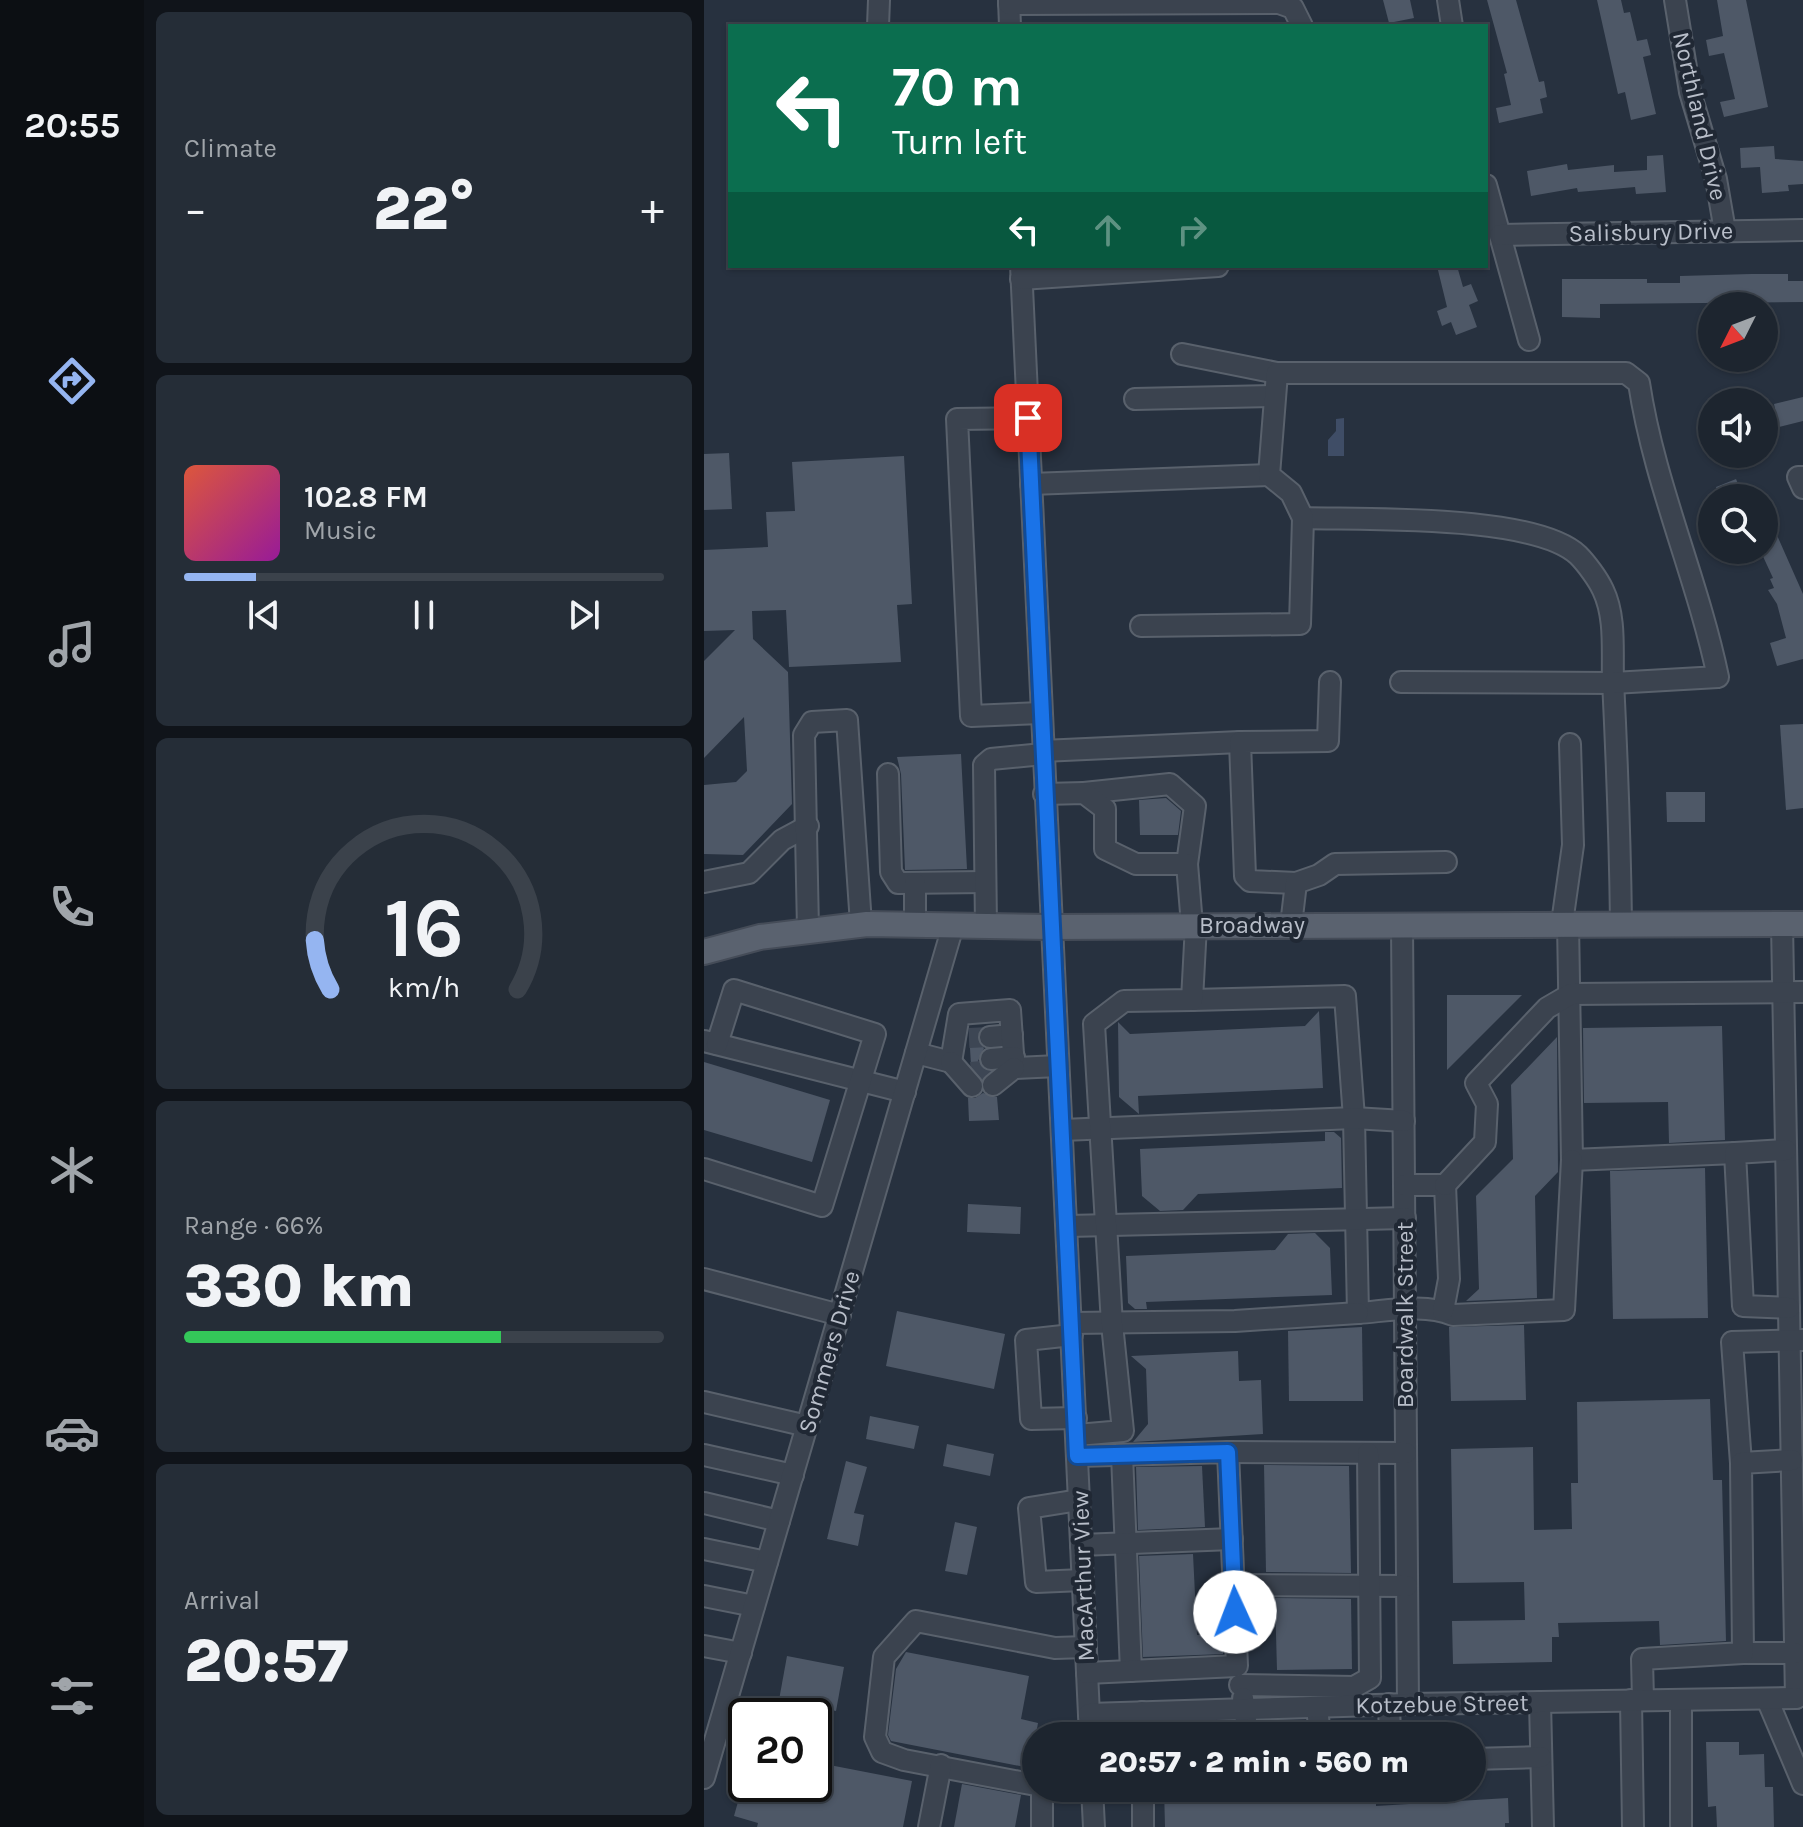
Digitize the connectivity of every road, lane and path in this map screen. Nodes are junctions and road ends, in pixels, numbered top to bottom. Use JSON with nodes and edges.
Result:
{"nodes":[{"id":1,"x":879,"y":0,"type":"edge"},
{"id":2,"x":1448,"y":0,"type":"edge"},
{"id":3,"x":1675,"y":0,"type":"edge"},
{"id":4,"x":1009,"y":2,"type":"edge"},
{"id":5,"x":878,"y":24,"type":"edge"},
{"id":6,"x":1010,"y":24,"type":"edge"},
{"id":7,"x":1301,"y":24,"type":"edge"},
{"id":8,"x":1452,"y":24,"type":"edge"},
{"id":9,"x":1488,"y":192,"type":"edge"},
{"id":10,"x":1803,"y":230,"type":"edge"},
{"id":11,"x":1725,"y":231,"type":"junction"},
{"id":12,"x":1500,"y":235,"type":"junction"},
{"id":13,"x":1152,"y":268,"type":"edge"},
{"id":14,"x":1021,"y":272,"type":"edge"},
{"id":15,"x":1529,"y":340,"type":"dead end"},
{"id":16,"x":1182,"y":354,"type":"dead end"},
{"id":17,"x":1277,"y":373,"type":"junction"},
{"id":18,"x":1273,"y":396,"type":"junction"},
{"id":19,"x":1135,"y":399,"type":"dead end"},
{"id":20,"x":1028,"y":418,"type":"junction"},
{"id":21,"x":1269,"y":475,"type":"junction"},
{"id":22,"x":1031,"y":484,"type":"junction"},
{"id":23,"x":1303,"y":518,"type":"junction"},
{"id":24,"x":1141,"y":626,"type":"dead end"},
{"id":25,"x":1330,"y":682,"type":"dead end"},
{"id":26,"x":1401,"y":682,"type":"dead end"},
{"id":27,"x":1613,"y":683,"type":"junction"},
{"id":28,"x":1041,"y":713,"type":"junction"},
{"id":29,"x":1240,"y":742,"type":"junction"},
{"id":30,"x":1570,"y":744,"type":"dead end"},
{"id":31,"x":1042,"y":752,"type":"junction"},
{"id":32,"x":888,"y":774,"type":"dead end"},
{"id":33,"x":1084,"y":793,"type":"junction"},
{"id":34,"x":1044,"y":794,"type":"junction"},
{"id":35,"x":808,"y":826,"type":"junction"},
{"id":36,"x":1446,"y":862,"type":"dead end"},
{"id":37,"x":1187,"y":864,"type":"junction"},
{"id":38,"x":704,"y":882,"type":"edge"},
{"id":39,"x":985,"y":882,"type":"junction"},
{"id":40,"x":915,"y":883,"type":"junction"},
{"id":41,"x":1296,"y":883,"type":"junction"},
{"id":42,"x":1565,"y":923,"type":"junction"},
{"id":43,"x":1621,"y":923,"type":"junction"},
{"id":44,"x":861,"y":924,"type":"junction"},
{"id":45,"x":1792,"y":924,"type":"edge"},
{"id":46,"x":915,"y":925,"type":"junction"},
{"id":47,"x":1194,"y":925,"type":"junction"},
{"id":48,"x":1291,"y":925,"type":"junction"},
{"id":49,"x":1402,"y":925,"type":"junction"},
{"id":50,"x":953,"y":926,"type":"junction"},
{"id":51,"x":986,"y":926,"type":"junction"},
{"id":52,"x":1050,"y":927,"type":"junction"},
{"id":53,"x":808,"y":929,"type":"junction"},
{"id":54,"x":704,"y":952,"type":"edge"},
{"id":55,"x":1793,"y":992,"type":"edge"},
{"id":56,"x":1571,"y":994,"type":"junction"},
{"id":57,"x":1192,"y":1000,"type":"junction"},
{"id":58,"x":710,"y":1042,"type":"edge"},
{"id":59,"x":1013,"y":1052,"type":"junction"},
{"id":60,"x":916,"y":1053,"type":"junction"},
{"id":61,"x":974,"y":1059,"type":"junction"},
{"id":62,"x":1058,"y":1066,"type":"junction"},
{"id":63,"x":861,"y":1081,"type":"junction"},
{"id":64,"x":905,"y":1092,"type":"junction"},
{"id":65,"x":1354,"y":1118,"type":"junction"},
{"id":66,"x":1404,"y":1121,"type":"junction"},
{"id":67,"x":1062,"y":1130,"type":"junction"},
{"id":68,"x":1101,"y":1130,"type":"junction"},
{"id":69,"x":1735,"y":1153,"type":"junction"},
{"id":70,"x":1792,"y":1157,"type":"edge"},
{"id":71,"x":1572,"y":1160,"type":"junction"},
{"id":72,"x":704,"y":1169,"type":"edge"},
{"id":73,"x":1404,"y":1185,"type":"junction"},
{"id":74,"x":1445,"y":1185,"type":"junction"},
{"id":75,"x":1405,"y":1218,"type":"junction"},
{"id":76,"x":1356,"y":1221,"type":"junction"},
{"id":77,"x":1108,"y":1225,"type":"junction"},
{"id":78,"x":1068,"y":1226,"type":"junction"},
{"id":79,"x":704,"y":1279,"type":"edge"},
{"id":80,"x":1405,"y":1310,"type":"junction"},
{"id":81,"x":1443,"y":1311,"type":"junction"},
{"id":82,"x":1358,"y":1313,"type":"junction"},
{"id":83,"x":1794,"y":1314,"type":"edge"},
{"id":84,"x":840,"y":1315,"type":"junction"},
{"id":85,"x":1112,"y":1324,"type":"junction"},
{"id":86,"x":1072,"y":1329,"type":"junction"},
{"id":87,"x":1796,"y":1340,"type":"edge"},
{"id":88,"x":1797,"y":1391,"type":"edge"},
{"id":89,"x":704,"y":1402,"type":"edge"},
{"id":90,"x":807,"y":1426,"type":"junction"},
{"id":91,"x":1076,"y":1426,"type":"junction"},
{"id":92,"x":1228,"y":1452,"type":"junction"},
{"id":93,"x":1368,"y":1453,"type":"junction"},
{"id":94,"x":1406,"y":1453,"type":"junction"},
{"id":95,"x":1795,"y":1453,"type":"edge"},
{"id":96,"x":704,"y":1455,"type":"edge"},
{"id":97,"x":1122,"y":1455,"type":"junction"},
{"id":98,"x":1077,"y":1456,"type":"junction"},
{"id":99,"x":1741,"y":1463,"type":"junction"},
{"id":100,"x":793,"y":1475,"type":"junction"},
{"id":101,"x":1798,"y":1496,"type":"edge"},
{"id":102,"x":1079,"y":1500,"type":"junction"},
{"id":103,"x":704,"y":1503,"type":"edge"},
{"id":104,"x":779,"y":1521,"type":"junction"},
{"id":105,"x":1232,"y":1539,"type":"junction"},
{"id":106,"x":1126,"y":1543,"type":"junction"},
{"id":107,"x":1081,"y":1545,"type":"junction"},
{"id":108,"x":704,"y":1549,"type":"edge"},
{"id":109,"x":767,"y":1562,"type":"junction"},
{"id":110,"x":1798,"y":1570,"type":"edge"},
{"id":111,"x":1083,"y":1580,"type":"junction"},
{"id":112,"x":1234,"y":1585,"type":"junction"},
{"id":113,"x":1371,"y":1586,"type":"junction"},
{"id":114,"x":1407,"y":1586,"type":"junction"},
{"id":115,"x":704,"y":1596,"type":"edge"},
{"id":116,"x":754,"y":1606,"type":"junction"},
{"id":117,"x":1799,"y":1623,"type":"edge"},
{"id":118,"x":1086,"y":1647,"type":"junction"},
{"id":119,"x":704,"y":1648,"type":"edge"},
{"id":120,"x":741,"y":1653,"type":"junction"},
{"id":121,"x":1743,"y":1653,"type":"junction"},
{"id":122,"x":1795,"y":1653,"type":"junction"},
{"id":123,"x":1131,"y":1671,"type":"junction"},
{"id":124,"x":1087,"y":1673,"type":"junction"},
{"id":125,"x":1239,"y":1676,"type":"junction"},
{"id":126,"x":1767,"y":1699,"type":"junction"},
{"id":127,"x":1637,"y":1700,"type":"junction"},
{"id":128,"x":1681,"y":1700,"type":"junction"},
{"id":129,"x":1540,"y":1702,"type":"junction"},
{"id":130,"x":1800,"y":1703,"type":"edge"},
{"id":131,"x":1398,"y":1704,"type":"junction"},
{"id":132,"x":1317,"y":1707,"type":"junction"},
{"id":133,"x":1244,"y":1709,"type":"junction"},
{"id":134,"x":1142,"y":1712,"type":"junction"},
{"id":135,"x":1089,"y":1714,"type":"junction"},
{"id":136,"x":1089,"y":1722,"type":"edge"},
{"id":137,"x":1142,"y":1722,"type":"edge"},
{"id":138,"x":1246,"y":1722,"type":"edge"},
{"id":139,"x":1319,"y":1722,"type":"edge"},
{"id":140,"x":1394,"y":1722,"type":"edge"},
{"id":141,"x":1541,"y":1757,"type":"junction"},
{"id":142,"x":1486,"y":1759,"type":"edge"},
{"id":143,"x":941,"y":1765,"type":"junction"},
{"id":144,"x":705,"y":1773,"type":"edge"},
{"id":145,"x":1022,"y":1782,"type":"edge"},
{"id":146,"x":1803,"y":1784,"type":"edge"},
{"id":147,"x":1042,"y":1802,"type":"edge"},
{"id":148,"x":1093,"y":1802,"type":"edge"},
{"id":149,"x":1143,"y":1802,"type":"edge"},
{"id":150,"x":929,"y":1827,"type":"edge"},
{"id":151,"x":1042,"y":1827,"type":"edge"},
{"id":152,"x":1094,"y":1827,"type":"edge"},
{"id":153,"x":1143,"y":1827,"type":"edge"},
{"id":154,"x":1543,"y":1827,"type":"edge"},
{"id":155,"x":1633,"y":1827,"type":"edge"},
{"id":156,"x":1681,"y":1827,"type":"edge"}],
"edges":[{"from":1,"to":5,"type":"street"},
{"from":2,"to":8,"type":"street"},
{"from":3,"to":11,"type":"street","name":"Northland Drive"},
{"from":4,"to":6,"type":"street"},
{"from":4,"to":7,"type":"street"},
{"from":9,"to":12,"type":"street"},
{"from":10,"to":11,"type":"street","name":"Salisbury Drive"},
{"from":11,"to":12,"type":"street","name":"Salisbury Drive"},
{"from":12,"to":15,"type":"street"},
{"from":13,"to":14,"type":"street"},
{"from":14,"to":20,"type":"street","name":"MacArthur View"},
{"from":16,"to":17,"type":"street"},
{"from":17,"to":18,"type":"street"},
{"from":17,"to":27,"type":"street"},
{"from":18,"to":19,"type":"street"},
{"from":18,"to":21,"type":"street"},
{"from":20,"to":22,"type":"street","name":"MacArthur View"},
{"from":20,"to":28,"type":"street"},
{"from":21,"to":22,"type":"street"},
{"from":21,"to":23,"type":"street"},
{"from":22,"to":28,"type":"street","name":"MacArthur View"},
{"from":23,"to":24,"type":"street"},
{"from":23,"to":27,"type":"street"},
{"from":25,"to":29,"type":"street"},
{"from":26,"to":27,"type":"street"},
{"from":27,"to":43,"type":"street"},
{"from":28,"to":31,"type":"street","name":"MacArthur View"},
{"from":29,"to":31,"type":"street"},
{"from":29,"to":41,"type":"street"},
{"from":30,"to":42,"type":"street"},
{"from":31,"to":34,"type":"street","name":"MacArthur View"},
{"from":31,"to":39,"type":"street"},
{"from":32,"to":40,"type":"street"},
{"from":33,"to":34,"type":"street"},
{"from":33,"to":37,"type":"street"},
{"from":33,"to":37,"type":"street"},
{"from":34,"to":52,"type":"street","name":"MacArthur View"},
{"from":35,"to":38,"type":"street"},
{"from":35,"to":44,"type":"street"},
{"from":35,"to":53,"type":"street"},
{"from":36,"to":41,"type":"street"},
{"from":37,"to":47,"type":"street"},
{"from":39,"to":40,"type":"street"},
{"from":39,"to":51,"type":"street"},
{"from":40,"to":46,"type":"street"},
{"from":41,"to":48,"type":"street"},
{"from":42,"to":43,"type":"main road","name":"Broadway"},
{"from":42,"to":49,"type":"main road","name":"Broadway"},
{"from":42,"to":56,"type":"street"},
{"from":43,"to":45,"type":"main road","name":"Broadway"},
{"from":44,"to":46,"type":"main road","name":"Broadway"},
{"from":44,"to":53,"type":"main road","name":"Broadway"},
{"from":45,"to":55,"type":"street"},
{"from":46,"to":50,"type":"main road","name":"Broadway"},
{"from":47,"to":48,"type":"main road","name":"Broadway"},
{"from":47,"to":52,"type":"main road","name":"Broadway"},
{"from":47,"to":57,"type":"street"},
{"from":48,"to":49,"type":"main road","name":"Broadway"},
{"from":49,"to":66,"type":"street","name":"Boardwalk Street"},
{"from":50,"to":51,"type":"main road","name":"Broadway"},
{"from":50,"to":60,"type":"street","name":"Sommers Drive"},
{"from":51,"to":52,"type":"main road","name":"Broadway"},
{"from":52,"to":62,"type":"street","name":"MacArthur View"},
{"from":53,"to":54,"type":"main road","name":"Broadway"},
{"from":55,"to":56,"type":"street"},
{"from":55,"to":70,"type":"street"},
{"from":56,"to":71,"type":"street"},
{"from":56,"to":74,"type":"street"},
{"from":57,"to":65,"type":"street"},
{"from":57,"to":68,"type":"street"},
{"from":58,"to":63,"type":"street"},
{"from":58,"to":63,"type":"street"},
{"from":59,"to":61,"type":"street"},
{"from":59,"to":61,"type":"street"},
{"from":59,"to":61,"type":"street"},
{"from":59,"to":62,"type":"street"},
{"from":60,"to":61,"type":"street"},
{"from":60,"to":64,"type":"street","name":"Sommers Drive"},
{"from":62,"to":67,"type":"street","name":"MacArthur View"},
{"from":63,"to":64,"type":"street"},
{"from":63,"to":72,"type":"street"},
{"from":64,"to":84,"type":"street","name":"Sommers Drive"},
{"from":65,"to":66,"type":"street"},
{"from":65,"to":68,"type":"street"},
{"from":65,"to":76,"type":"street"},
{"from":66,"to":73,"type":"street","name":"Boardwalk Street"},
{"from":67,"to":68,"type":"street"},
{"from":67,"to":78,"type":"street","name":"MacArthur View"},
{"from":68,"to":77,"type":"street"},
{"from":69,"to":70,"type":"street"},
{"from":69,"to":71,"type":"street"},
{"from":69,"to":83,"type":"street"},
{"from":70,"to":83,"type":"street"},
{"from":71,"to":81,"type":"street"},
{"from":73,"to":74,"type":"street"},
{"from":73,"to":75,"type":"street","name":"Boardwalk Street"},
{"from":74,"to":81,"type":"street"},
{"from":75,"to":76,"type":"street"},
{"from":75,"to":80,"type":"street","name":"Boardwalk Street"},
{"from":76,"to":77,"type":"street"},
{"from":76,"to":82,"type":"street"},
{"from":77,"to":78,"type":"street"},
{"from":77,"to":85,"type":"street"},
{"from":78,"to":86,"type":"street","name":"MacArthur View"},
{"from":79,"to":84,"type":"street"},
{"from":80,"to":81,"type":"street"},
{"from":80,"to":82,"type":"street"},
{"from":80,"to":94,"type":"street","name":"Boardwalk Street"},
{"from":82,"to":85,"type":"street"},
{"from":83,"to":87,"type":"street"},
{"from":84,"to":90,"type":"street","name":"Sommers Drive"},
{"from":85,"to":86,"type":"street"},
{"from":85,"to":91,"type":"street"},
{"from":86,"to":91,"type":"street","name":"MacArthur View"},
{"from":86,"to":91,"type":"street"},
{"from":87,"to":88,"type":"street"},
{"from":87,"to":99,"type":"street"},
{"from":88,"to":95,"type":"street"},
{"from":89,"to":90,"type":"street"},
{"from":90,"to":100,"type":"street","name":"Sommers Drive"},
{"from":91,"to":98,"type":"street","name":"MacArthur View"},
{"from":92,"to":93,"type":"street"},
{"from":92,"to":97,"type":"street"},
{"from":92,"to":105,"type":"street"},
{"from":93,"to":94,"type":"street"},
{"from":93,"to":113,"type":"street"},
{"from":94,"to":114,"type":"street","name":"Boardwalk Street"},
{"from":95,"to":99,"type":"street"},
{"from":95,"to":101,"type":"street"},
{"from":96,"to":100,"type":"street"},
{"from":97,"to":98,"type":"street"},
{"from":97,"to":106,"type":"street"},
{"from":98,"to":102,"type":"street","name":"MacArthur View"},
{"from":99,"to":121,"type":"street"},
{"from":100,"to":104,"type":"street","name":"Sommers Drive"},
{"from":101,"to":110,"type":"street"},
{"from":102,"to":107,"type":"street","name":"MacArthur View"},
{"from":102,"to":111,"type":"street"},
{"from":103,"to":104,"type":"street"},
{"from":104,"to":109,"type":"street","name":"Sommers Drive"},
{"from":105,"to":106,"type":"street"},
{"from":105,"to":112,"type":"street"},
{"from":106,"to":107,"type":"street"},
{"from":106,"to":123,"type":"street"},
{"from":107,"to":111,"type":"street","name":"MacArthur View"},
{"from":108,"to":109,"type":"street"},
{"from":109,"to":116,"type":"street","name":"Sommers Drive"},
{"from":110,"to":117,"type":"street"},
{"from":111,"to":118,"type":"street","name":"MacArthur View"},
{"from":112,"to":113,"type":"street"},
{"from":112,"to":125,"type":"street"},
{"from":113,"to":114,"type":"street"},
{"from":113,"to":125,"type":"street"},
{"from":114,"to":131,"type":"street","name":"Boardwalk Street"},
{"from":115,"to":116,"type":"street"},
{"from":116,"to":120,"type":"street","name":"Sommers Drive"},
{"from":117,"to":122,"type":"street"},
{"from":118,"to":124,"type":"street","name":"MacArthur View"},
{"from":118,"to":143,"type":"street"},
{"from":119,"to":120,"type":"street"},
{"from":120,"to":144,"type":"street","name":"Sommers Drive"},
{"from":121,"to":122,"type":"street"},
{"from":121,"to":127,"type":"street"},
{"from":122,"to":130,"type":"street"},
{"from":123,"to":124,"type":"street"},
{"from":123,"to":125,"type":"street"},
{"from":124,"to":135,"type":"street","name":"MacArthur View"},
{"from":125,"to":133,"type":"street"},
{"from":126,"to":128,"type":"street","name":"Kotzebue Street"},
{"from":126,"to":130,"type":"street","name":"Kotzebue Street"},
{"from":126,"to":146,"type":"street"},
{"from":127,"to":128,"type":"street","name":"Kotzebue Street"},
{"from":127,"to":129,"type":"street","name":"Kotzebue Street"},
{"from":127,"to":155,"type":"street"},
{"from":128,"to":156,"type":"street"},
{"from":129,"to":131,"type":"street","name":"Kotzebue Street"},
{"from":129,"to":141,"type":"street"},
{"from":131,"to":132,"type":"street","name":"Kotzebue Street"},
{"from":131,"to":140,"type":"street","name":"Boardwalk Street"},
{"from":132,"to":133,"type":"street","name":"Kotzebue Street"},
{"from":132,"to":139,"type":"street"},
{"from":133,"to":134,"type":"street","name":"Kotzebue Street"},
{"from":133,"to":138,"type":"street"},
{"from":134,"to":135,"type":"street","name":"Kotzebue Street"},
{"from":134,"to":137,"type":"street"},
{"from":135,"to":136,"type":"street","name":"MacArthur View"},
{"from":141,"to":142,"type":"street"},
{"from":141,"to":154,"type":"street"},
{"from":143,"to":145,"type":"street"},
{"from":143,"to":150,"type":"street"},
{"from":147,"to":151,"type":"street"},
{"from":148,"to":152,"type":"street"},
{"from":149,"to":153,"type":"street"}]}
